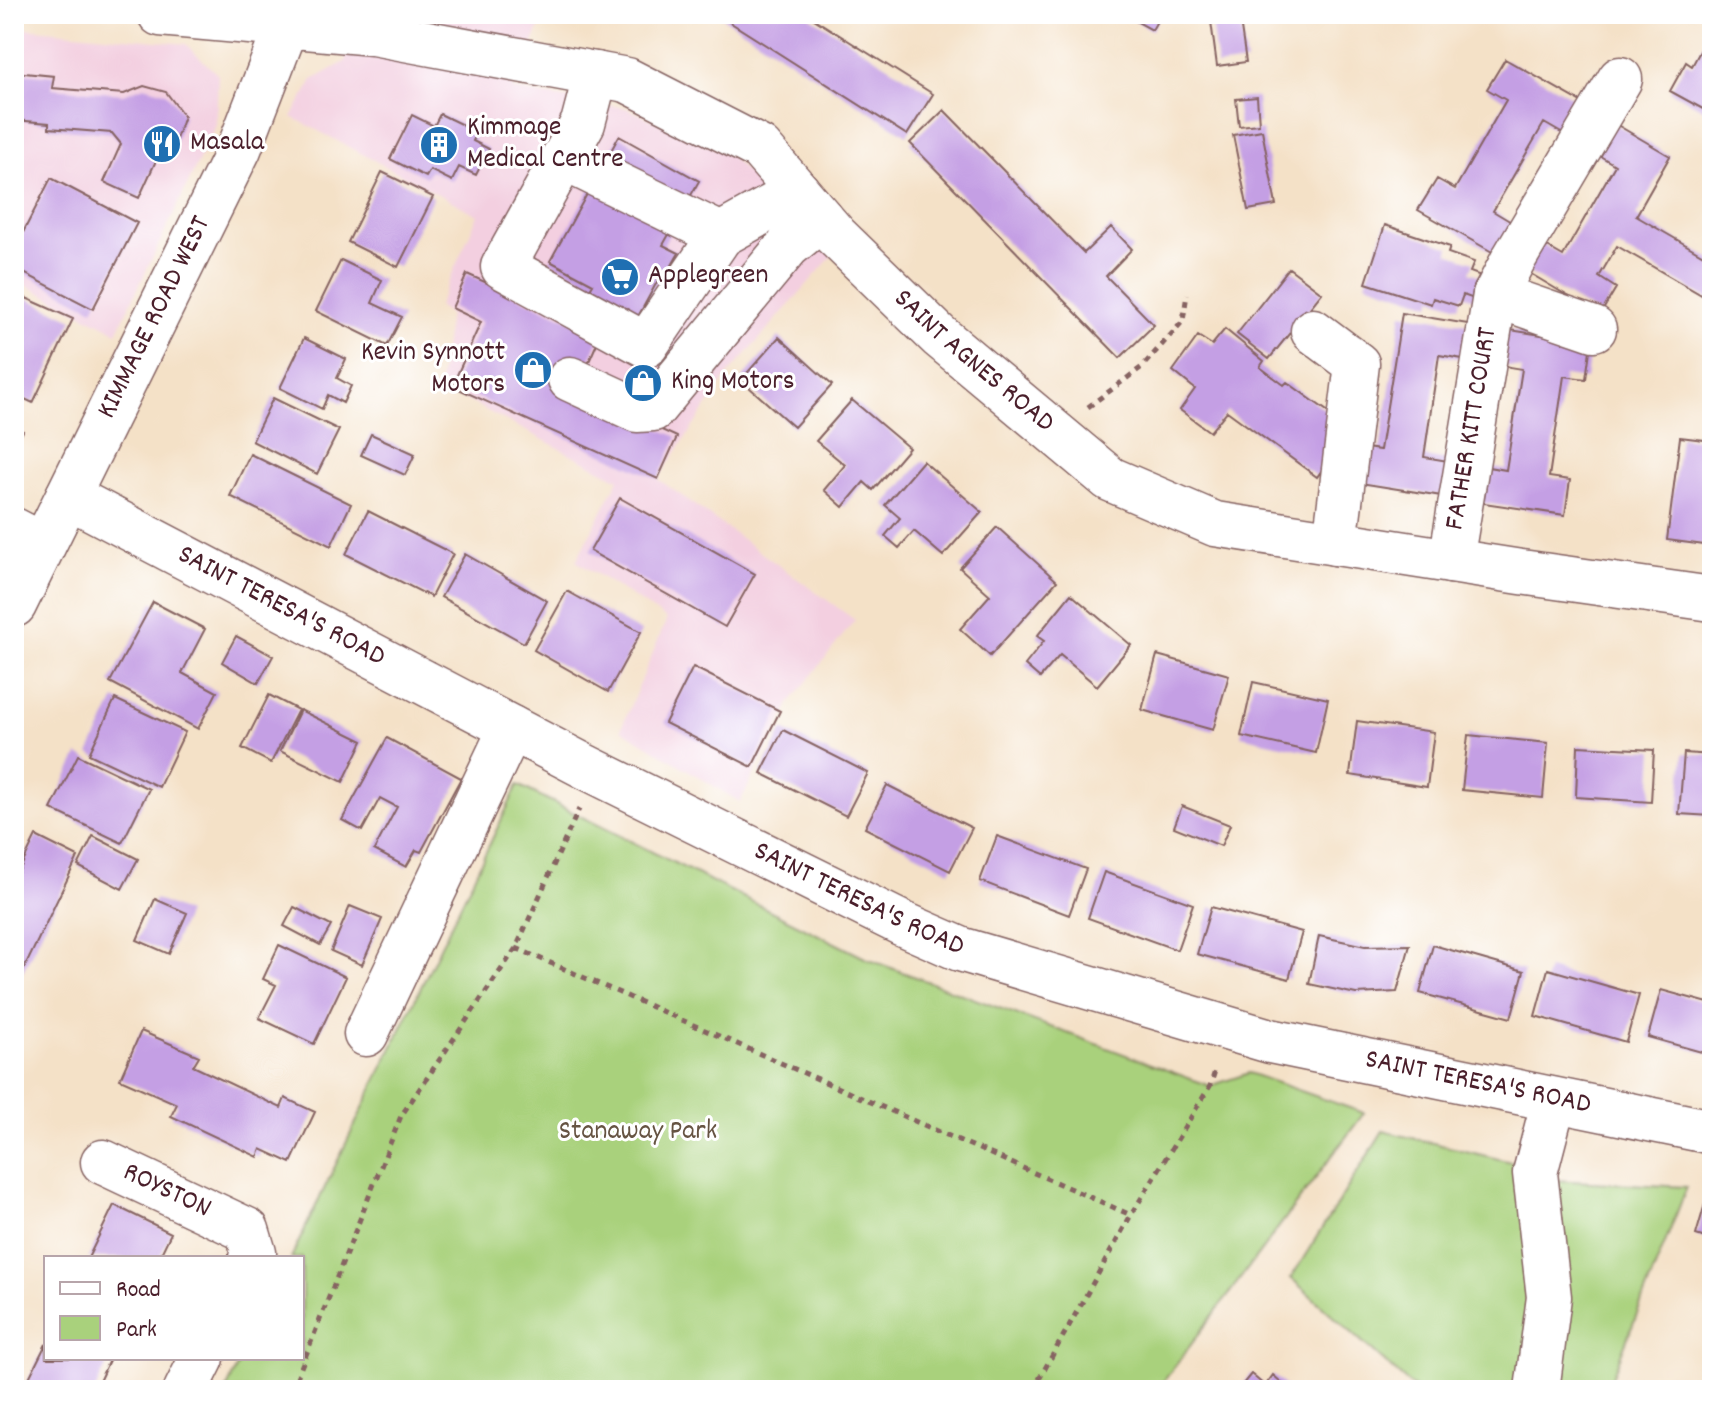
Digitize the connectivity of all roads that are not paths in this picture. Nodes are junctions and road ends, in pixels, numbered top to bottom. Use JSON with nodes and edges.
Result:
{"nodes":[{"id":1,"x":160,"y":14,"type":"edge"},
{"id":2,"x":288,"y":20,"type":"edge"},
{"id":3,"x":596,"y":74,"type":"junction"},
{"id":4,"x":1620,"y":79,"type":"dead end"},
{"id":5,"x":563,"y":158,"type":"junction"},
{"id":6,"x":809,"y":206,"type":"junction"},
{"id":7,"x":721,"y":235,"type":"junction"},
{"id":8,"x":1495,"y":295,"type":"junction"},
{"id":9,"x":1594,"y":329,"type":"dead end"},
{"id":10,"x":1313,"y":331,"type":"dead end"},
{"id":11,"x":570,"y":379,"type":"dead end"},
{"id":12,"x":68,"y":496,"type":"junction"},
{"id":13,"x":29,"y":538,"type":"edge"},
{"id":14,"x":1335,"y":543,"type":"junction"},
{"id":15,"x":1451,"y":561,"type":"junction"},
{"id":16,"x":1712,"y":599,"type":"edge"},
{"id":17,"x":14,"y":605,"type":"edge"},
{"id":18,"x":511,"y":728,"type":"junction"},
{"id":19,"x":366,"y":1034,"type":"dead end"},
{"id":20,"x":1554,"y":1100,"type":"junction"},
{"id":21,"x":1712,"y":1132,"type":"edge"},
{"id":22,"x":103,"y":1162,"type":"dead end"},
{"id":23,"x":252,"y":1256,"type":"edge"},
{"id":24,"x":201,"y":1360,"type":"edge"},
{"id":25,"x":186,"y":1390,"type":"edge"},
{"id":26,"x":1537,"y":1390,"type":"edge"}],
"edges":[{"from":1,"to":2,"type":"street","name":"SAINT AGNES ROAD"},
{"from":2,"to":3,"type":"street","name":"SAINT AGNES ROAD"},
{"from":2,"to":12,"type":"street","name":"KIMMAGE ROAD WEST"},
{"from":3,"to":5,"type":"street"},
{"from":3,"to":6,"type":"street","name":"SAINT AGNES ROAD"},
{"from":4,"to":8,"type":"street","name":"FATHER KITT COURT"},
{"from":5,"to":7,"type":"street"},
{"from":5,"to":7,"type":"street"},
{"from":6,"to":7,"type":"street"},
{"from":6,"to":11,"type":"street"},
{"from":6,"to":14,"type":"street","name":"SAINT AGNES ROAD"},
{"from":8,"to":9,"type":"street","name":"FATHER KITT COURT"},
{"from":8,"to":15,"type":"street","name":"FATHER KITT COURT"},
{"from":10,"to":14,"type":"street"},
{"from":12,"to":13,"type":"street","name":"KIMMAGE ROAD WEST"},
{"from":12,"to":18,"type":"street","name":"SAINT TERESA'S ROAD"},
{"from":13,"to":17,"type":"street","name":"KIMMAGE ROAD WEST"},
{"from":14,"to":15,"type":"street","name":"SAINT AGNES ROAD"},
{"from":15,"to":16,"type":"street","name":"SAINT AGNES ROAD"},
{"from":18,"to":19,"type":"street"},
{"from":18,"to":20,"type":"street","name":"SAINT TERESA'S ROAD"},
{"from":20,"to":21,"type":"street","name":"SAINT TERESA'S ROAD"},
{"from":20,"to":26,"type":"street"},
{"from":22,"to":23,"type":"street","name":"ROYSTON"},
{"from":24,"to":25,"type":"street"}]}
